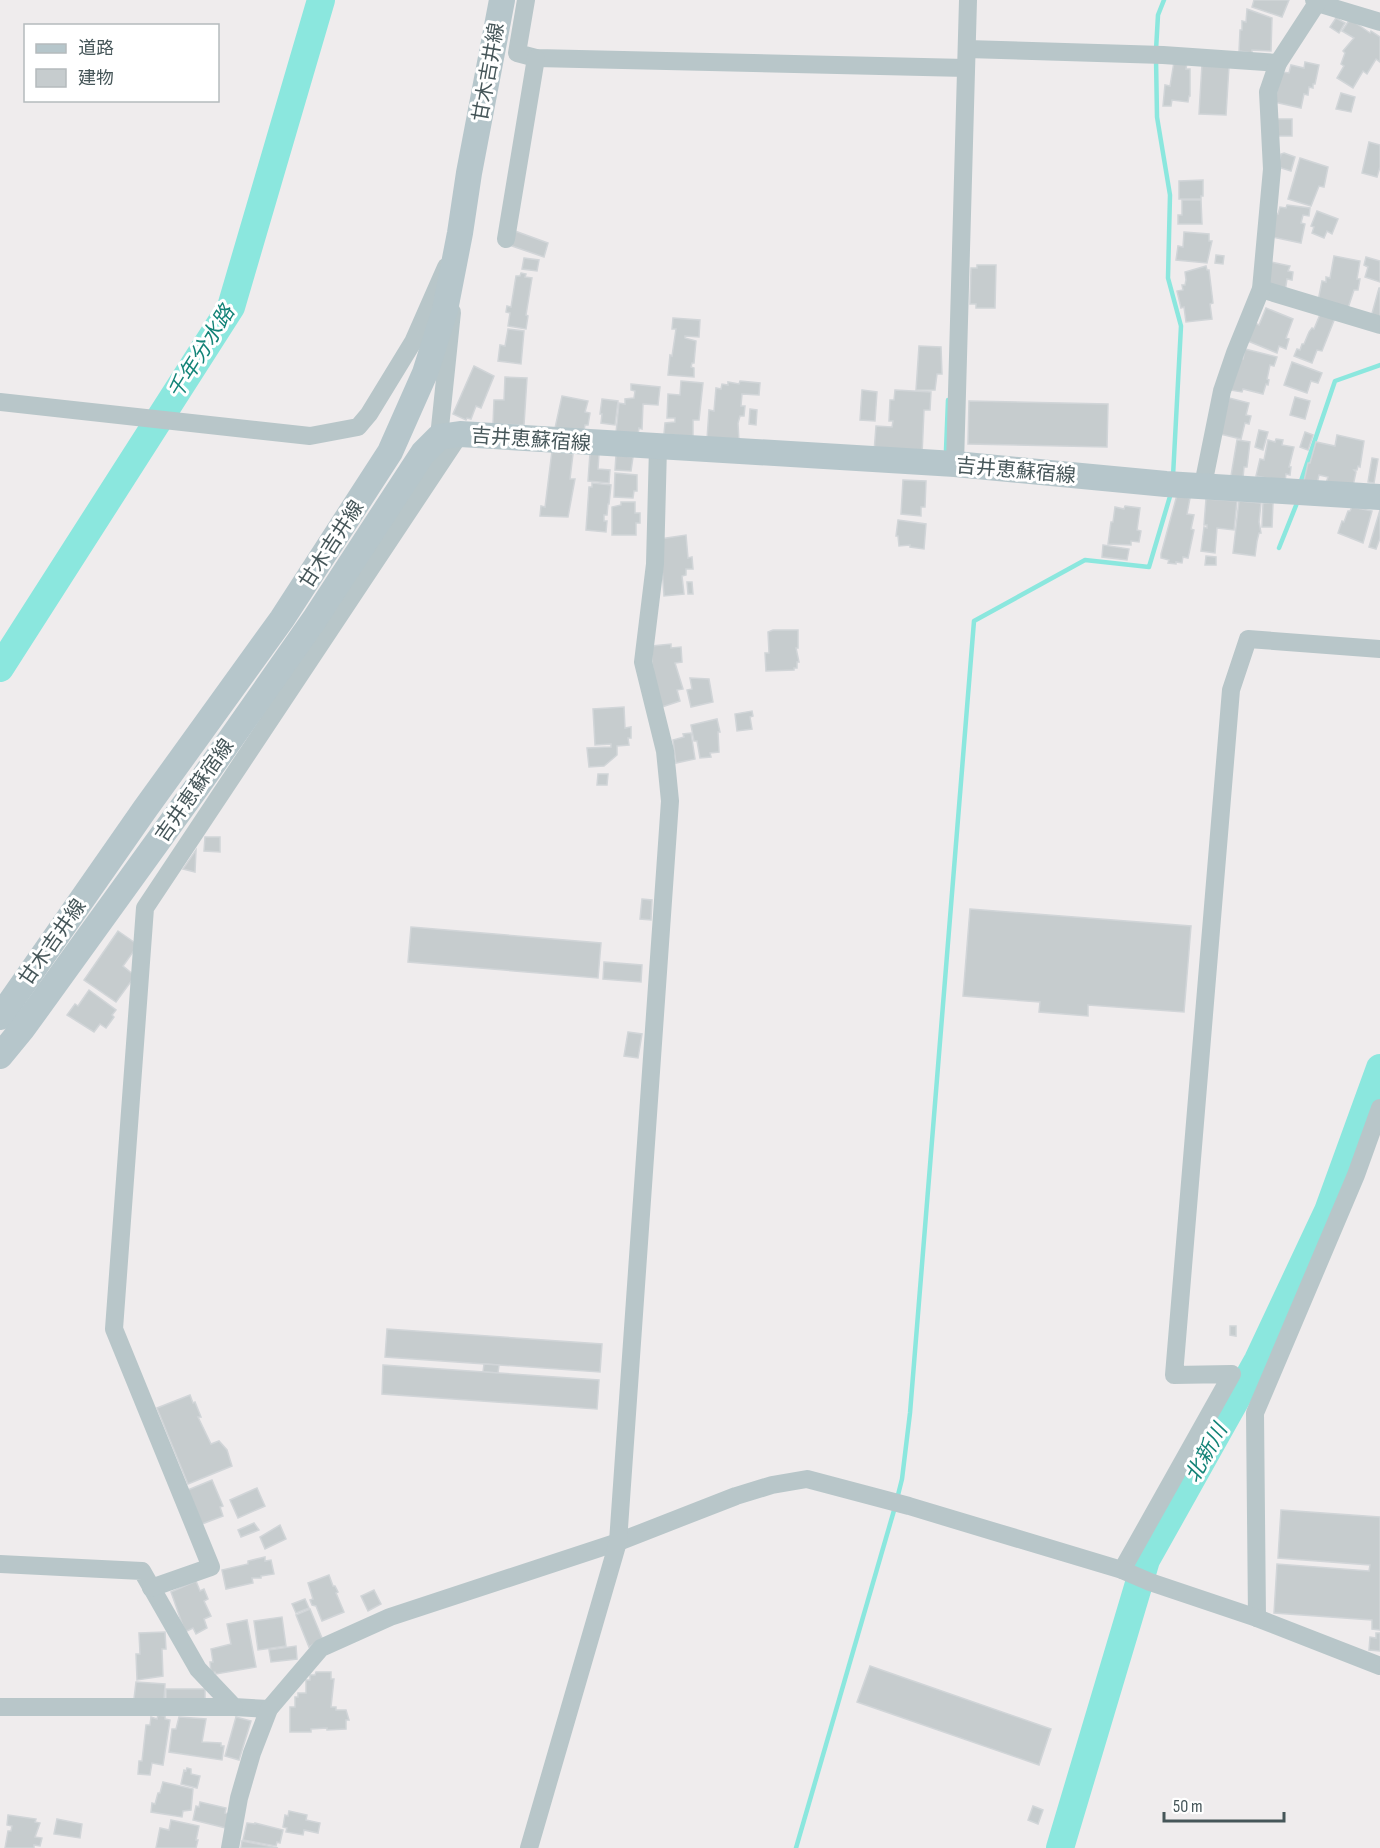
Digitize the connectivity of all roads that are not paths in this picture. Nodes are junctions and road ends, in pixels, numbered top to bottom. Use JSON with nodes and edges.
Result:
{"nodes":[{"id":1,"x":502,"y":0,"type":"edge"},
{"id":2,"x":526,"y":0,"type":"edge"},
{"id":3,"x":968,"y":0,"type":"edge"},
{"id":4,"x":1316,"y":1,"type":"edge"},
{"id":5,"x":1380,"y":22,"type":"edge"},
{"id":6,"x":967,"y":49,"type":"junction"},
{"id":7,"x":536,"y":58,"type":"junction"},
{"id":8,"x":1278,"y":63,"type":"junction"},
{"id":9,"x":966,"y":68,"type":"junction"},
{"id":10,"x":460,"y":233,"type":"junction"},
{"id":11,"x":506,"y":239,"type":"dead end"},
{"id":12,"x":1262,"y":289,"type":"junction"},
{"id":13,"x":1380,"y":325,"type":"edge"},
{"id":14,"x":0,"y":402,"type":"edge"},
{"id":15,"x":450,"y":436,"type":"junction"},
{"id":16,"x":658,"y":447,"type":"junction"},
{"id":17,"x":955,"y":464,"type":"junction"},
{"id":18,"x":1183,"y":484,"type":"junction"},
{"id":19,"x":1380,"y":497,"type":"edge"},
{"id":20,"x":1380,"y":649,"type":"edge"},
{"id":21,"x":0,"y":1017,"type":"edge"},
{"id":22,"x":0,"y":1056,"type":"edge"},
{"id":23,"x":1380,"y":1108,"type":"edge"},
{"id":24,"x":618,"y":1542,"type":"junction"},
{"id":25,"x":0,"y":1564,"type":"edge"},
{"id":26,"x":1122,"y":1570,"type":"junction"},
{"id":27,"x":151,"y":1588,"type":"junction"},
{"id":28,"x":1257,"y":1618,"type":"junction"},
{"id":29,"x":1380,"y":1666,"type":"edge"},
{"id":30,"x":0,"y":1707,"type":"edge"},
{"id":31,"x":234,"y":1707,"type":"junction"},
{"id":32,"x":269,"y":1709,"type":"junction"},
{"id":33,"x":230,"y":1848,"type":"edge"},
{"id":34,"x":529,"y":1848,"type":"edge"}],
"edges":[{"from":1,"to":10,"type":"main road","name":"甘木吉井線"},
{"from":2,"to":7,"type":"street"},
{"from":3,"to":6,"type":"street"},
{"from":4,"to":5,"type":"street"},
{"from":4,"to":8,"type":"street"},
{"from":6,"to":8,"type":"street"},
{"from":6,"to":9,"type":"street"},
{"from":7,"to":9,"type":"street"},
{"from":7,"to":11,"type":"street"},
{"from":8,"to":12,"type":"street"},
{"from":9,"to":17,"type":"street"},
{"from":10,"to":14,"type":"street"},
{"from":10,"to":15,"type":"street"},
{"from":10,"to":21,"type":"main road","name":"甘木吉井線"},
{"from":12,"to":13,"type":"street"},
{"from":12,"to":18,"type":"street"},
{"from":15,"to":16,"type":"main road","name":"吉井恵蘇宿線"},
{"from":15,"to":22,"type":"main road","name":"吉井恵蘇宿線"},
{"from":15,"to":27,"type":"street"},
{"from":16,"to":17,"type":"main road","name":"吉井恵蘇宿線"},
{"from":16,"to":24,"type":"street"},
{"from":17,"to":18,"type":"main road","name":"吉井恵蘇宿線"},
{"from":18,"to":19,"type":"main road","name":"吉井恵蘇宿線"},
{"from":20,"to":26,"type":"street"},
{"from":23,"to":28,"type":"street"},
{"from":24,"to":26,"type":"street"},
{"from":24,"to":32,"type":"street"},
{"from":24,"to":34,"type":"street"},
{"from":25,"to":27,"type":"street"},
{"from":26,"to":28,"type":"street"},
{"from":27,"to":31,"type":"street"},
{"from":28,"to":29,"type":"street"},
{"from":30,"to":31,"type":"street"},
{"from":31,"to":32,"type":"street"},
{"from":32,"to":33,"type":"street"}]}
